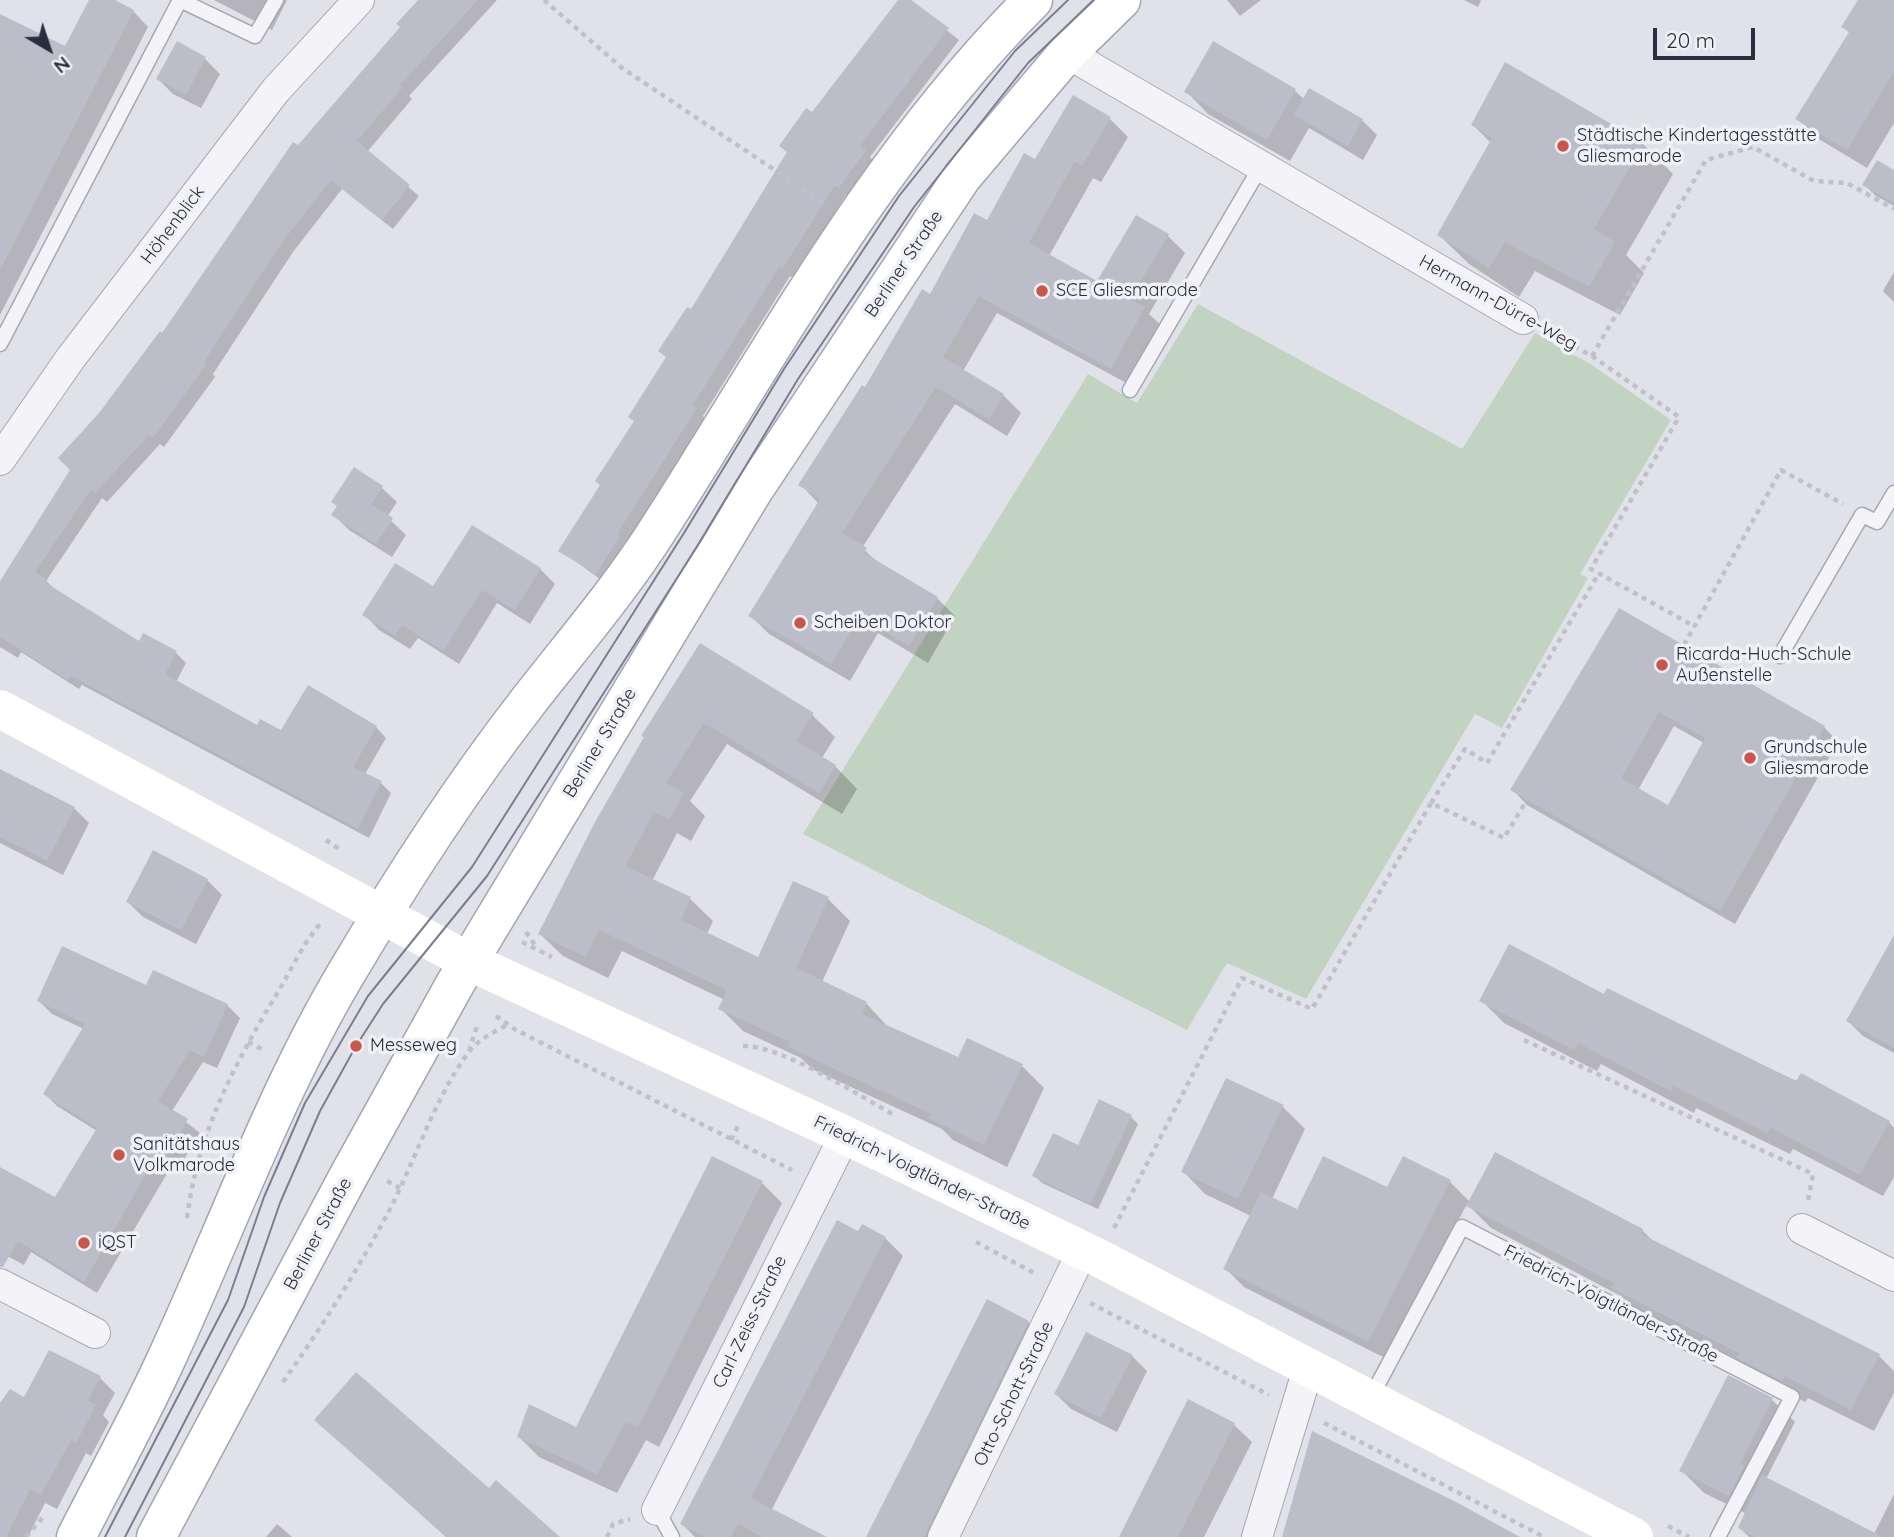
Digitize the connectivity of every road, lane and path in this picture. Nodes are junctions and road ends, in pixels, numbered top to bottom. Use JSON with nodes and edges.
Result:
{"nodes":[{"id":1,"x":180,"y":0,"type":"edge"},
{"id":2,"x":276,"y":0,"type":"edge"},
{"id":3,"x":359,"y":0,"type":"edge"},
{"id":4,"x":544,"y":0,"type":"edge"},
{"id":5,"x":1033,"y":0,"type":"edge"},
{"id":6,"x":1121,"y":0,"type":"edge"},
{"id":7,"x":1067,"y":53,"type":"junction"},
{"id":8,"x":1261,"y":166,"type":"junction"},
{"id":9,"x":833,"y":209,"type":"dead end"},
{"id":10,"x":1894,"y":209,"type":"edge"},
{"id":11,"x":1523,"y":319,"type":"joint"},
{"id":12,"x":0,"y":344,"type":"edge"},
{"id":13,"x":1592,"y":356,"type":"junction"},
{"id":14,"x":1130,"y":390,"type":"dead end"},
{"id":15,"x":0,"y":460,"type":"edge"},
{"id":16,"x":1894,"y":493,"type":"edge"},
{"id":17,"x":1862,"y":515,"type":"junction"},
{"id":18,"x":1598,"y":573,"type":"junction"},
{"id":19,"x":1694,"y":626,"type":"junction"},
{"id":20,"x":1684,"y":645,"type":"dead end"},
{"id":21,"x":1780,"y":656,"type":"dead end"},
{"id":22,"x":0,"y":709,"type":"edge"},
{"id":23,"x":1527,"y":800,"type":"dead end"},
{"id":24,"x":1431,"y":803,"type":"junction"},
{"id":25,"x":383,"y":913,"type":"junction"},
{"id":26,"x":313,"y":932,"type":"dead end"},
{"id":27,"x":468,"y":961,"type":"junction"},
{"id":28,"x":1524,"y":1040,"type":"dead end"},
{"id":29,"x":248,"y":1042,"type":"junction"},
{"id":30,"x":759,"y":1046,"type":"dead end"},
{"id":31,"x":268,"y":1052,"type":"dead end"},
{"id":32,"x":758,"y":1055,"type":"dead end"},
{"id":33,"x":825,"y":1077,"type":"dead end"},
{"id":34,"x":820,"y":1086,"type":"dead end"},
{"id":35,"x":667,"y":1099,"type":"dead end"},
{"id":36,"x":664,"y":1106,"type":"junction"},
{"id":37,"x":738,"y":1126,"type":"dead end"},
{"id":38,"x":845,"y":1135,"type":"junction"},
{"id":39,"x":203,"y":1136,"type":"junction"},
{"id":40,"x":731,"y":1140,"type":"junction"},
{"id":41,"x":223,"y":1144,"type":"dead end"},
{"id":42,"x":825,"y":1171,"type":"junction"},
{"id":43,"x":387,"y":1181,"type":"dead end"},
{"id":44,"x":400,"y":1188,"type":"junction"},
{"id":45,"x":185,"y":1228,"type":"dead end"},
{"id":46,"x":1802,"y":1229,"type":"joint"},
{"id":47,"x":970,"y":1239,"type":"dead end"},
{"id":48,"x":1096,"y":1244,"type":"junction"},
{"id":49,"x":347,"y":1271,"type":"dead end"},
{"id":50,"x":354,"y":1275,"type":"junction"},
{"id":51,"x":1894,"y":1276,"type":"edge"},
{"id":52,"x":0,"y":1284,"type":"edge"},
{"id":53,"x":1065,"y":1289,"type":"junction"},
{"id":54,"x":95,"y":1333,"type":"dead end"},
{"id":55,"x":1309,"y":1366,"type":"junction"},
{"id":56,"x":278,"y":1389,"type":"dead end"},
{"id":57,"x":1370,"y":1398,"type":"junction"},
{"id":58,"x":1296,"y":1409,"type":"junction"},
{"id":59,"x":51,"y":1507,"type":"dead end"},
{"id":60,"x":657,"y":1510,"type":"joint"},
{"id":61,"x":26,"y":1537,"type":"edge"},
{"id":62,"x":76,"y":1537,"type":"edge"},
{"id":63,"x":156,"y":1537,"type":"edge"},
{"id":64,"x":672,"y":1537,"type":"edge"},
{"id":65,"x":943,"y":1537,"type":"edge"},
{"id":66,"x":1257,"y":1537,"type":"edge"},
{"id":67,"x":1544,"y":1537,"type":"edge"},
{"id":68,"x":1634,"y":1537,"type":"edge"},
{"id":69,"x":1718,"y":1537,"type":"edge"}],
"edges":[{"from":1,"to":2,"type":"lane"},
{"from":1,"to":12,"type":"lane"},
{"from":3,"to":15,"type":"street","name":"Höhenblick"},
{"from":4,"to":9,"type":"path"},
{"from":5,"to":25,"type":"main road"},
{"from":6,"to":7,"type":"main road","name":"Berliner Straße"},
{"from":7,"to":8,"type":"street","name":"Hermann-Dürre-Weg"},
{"from":7,"to":27,"type":"main road","name":"Berliner Straße"},
{"from":8,"to":11,"type":"street","name":"Hermann-Dürre-Weg"},
{"from":8,"to":14,"type":"lane"},
{"from":10,"to":13,"type":"path","name":"Hermann-Dürre-Weg"},
{"from":11,"to":13,"type":"path","name":"Hermann-Dürre-Weg"},
{"from":13,"to":18,"type":"path"},
{"from":16,"to":17,"type":"lane"},
{"from":17,"to":19,"type":"path"},
{"from":17,"to":21,"type":"lane"},
{"from":18,"to":19,"type":"path"},
{"from":18,"to":24,"type":"path"},
{"from":19,"to":20,"type":"path"},
{"from":22,"to":25,"type":"main road"},
{"from":23,"to":24,"type":"path"},
{"from":24,"to":48,"type":"path"},
{"from":25,"to":27,"type":"main road"},
{"from":25,"to":62,"type":"main road"},
{"from":26,"to":29,"type":"path"},
{"from":27,"to":38,"type":"main road","name":"Friedrich-Voigtländer-Straße"},
{"from":27,"to":63,"type":"main road","name":"Berliner Straße"},
{"from":28,"to":46,"type":"path"},
{"from":29,"to":31,"type":"path"},
{"from":29,"to":39,"type":"path"},
{"from":30,"to":32,"type":"path"},
{"from":33,"to":34,"type":"path"},
{"from":35,"to":36,"type":"path"},
{"from":36,"to":40,"type":"path"},
{"from":36,"to":44,"type":"path"},
{"from":37,"to":40,"type":"path"},
{"from":38,"to":42,"type":"street","name":"Carl-Zeiss-Straße"},
{"from":38,"to":48,"type":"main road","name":"Friedrich-Voigtländer-Straße"},
{"from":39,"to":41,"type":"path"},
{"from":39,"to":45,"type":"path"},
{"from":40,"to":42,"type":"path"},
{"from":42,"to":60,"type":"street","name":"Carl-Zeiss-Straße"},
{"from":43,"to":44,"type":"path"},
{"from":44,"to":50,"type":"path"},
{"from":46,"to":51,"type":"street"},
{"from":47,"to":53,"type":"path"},
{"from":48,"to":53,"type":"street","name":"Otto-Schott-Straße"},
{"from":48,"to":55,"type":"main road","name":"Friedrich-Voigtländer-Straße"},
{"from":49,"to":50,"type":"path"},
{"from":50,"to":56,"type":"path"},
{"from":52,"to":54,"type":"street"},
{"from":53,"to":58,"type":"path"},
{"from":53,"to":65,"type":"street","name":"Otto-Schott-Straße"},
{"from":55,"to":57,"type":"main road","name":"Friedrich-Voigtländer-Straße"},
{"from":55,"to":58,"type":"street"},
{"from":57,"to":68,"type":"main road","name":"Friedrich-Voigtländer-Straße"},
{"from":57,"to":69,"type":"lane","name":"Friedrich-Voigtländer-Straße"},
{"from":58,"to":66,"type":"street"},
{"from":58,"to":67,"type":"path"},
{"from":59,"to":61,"type":"path"},
{"from":60,"to":64,"type":"lane"}]}
